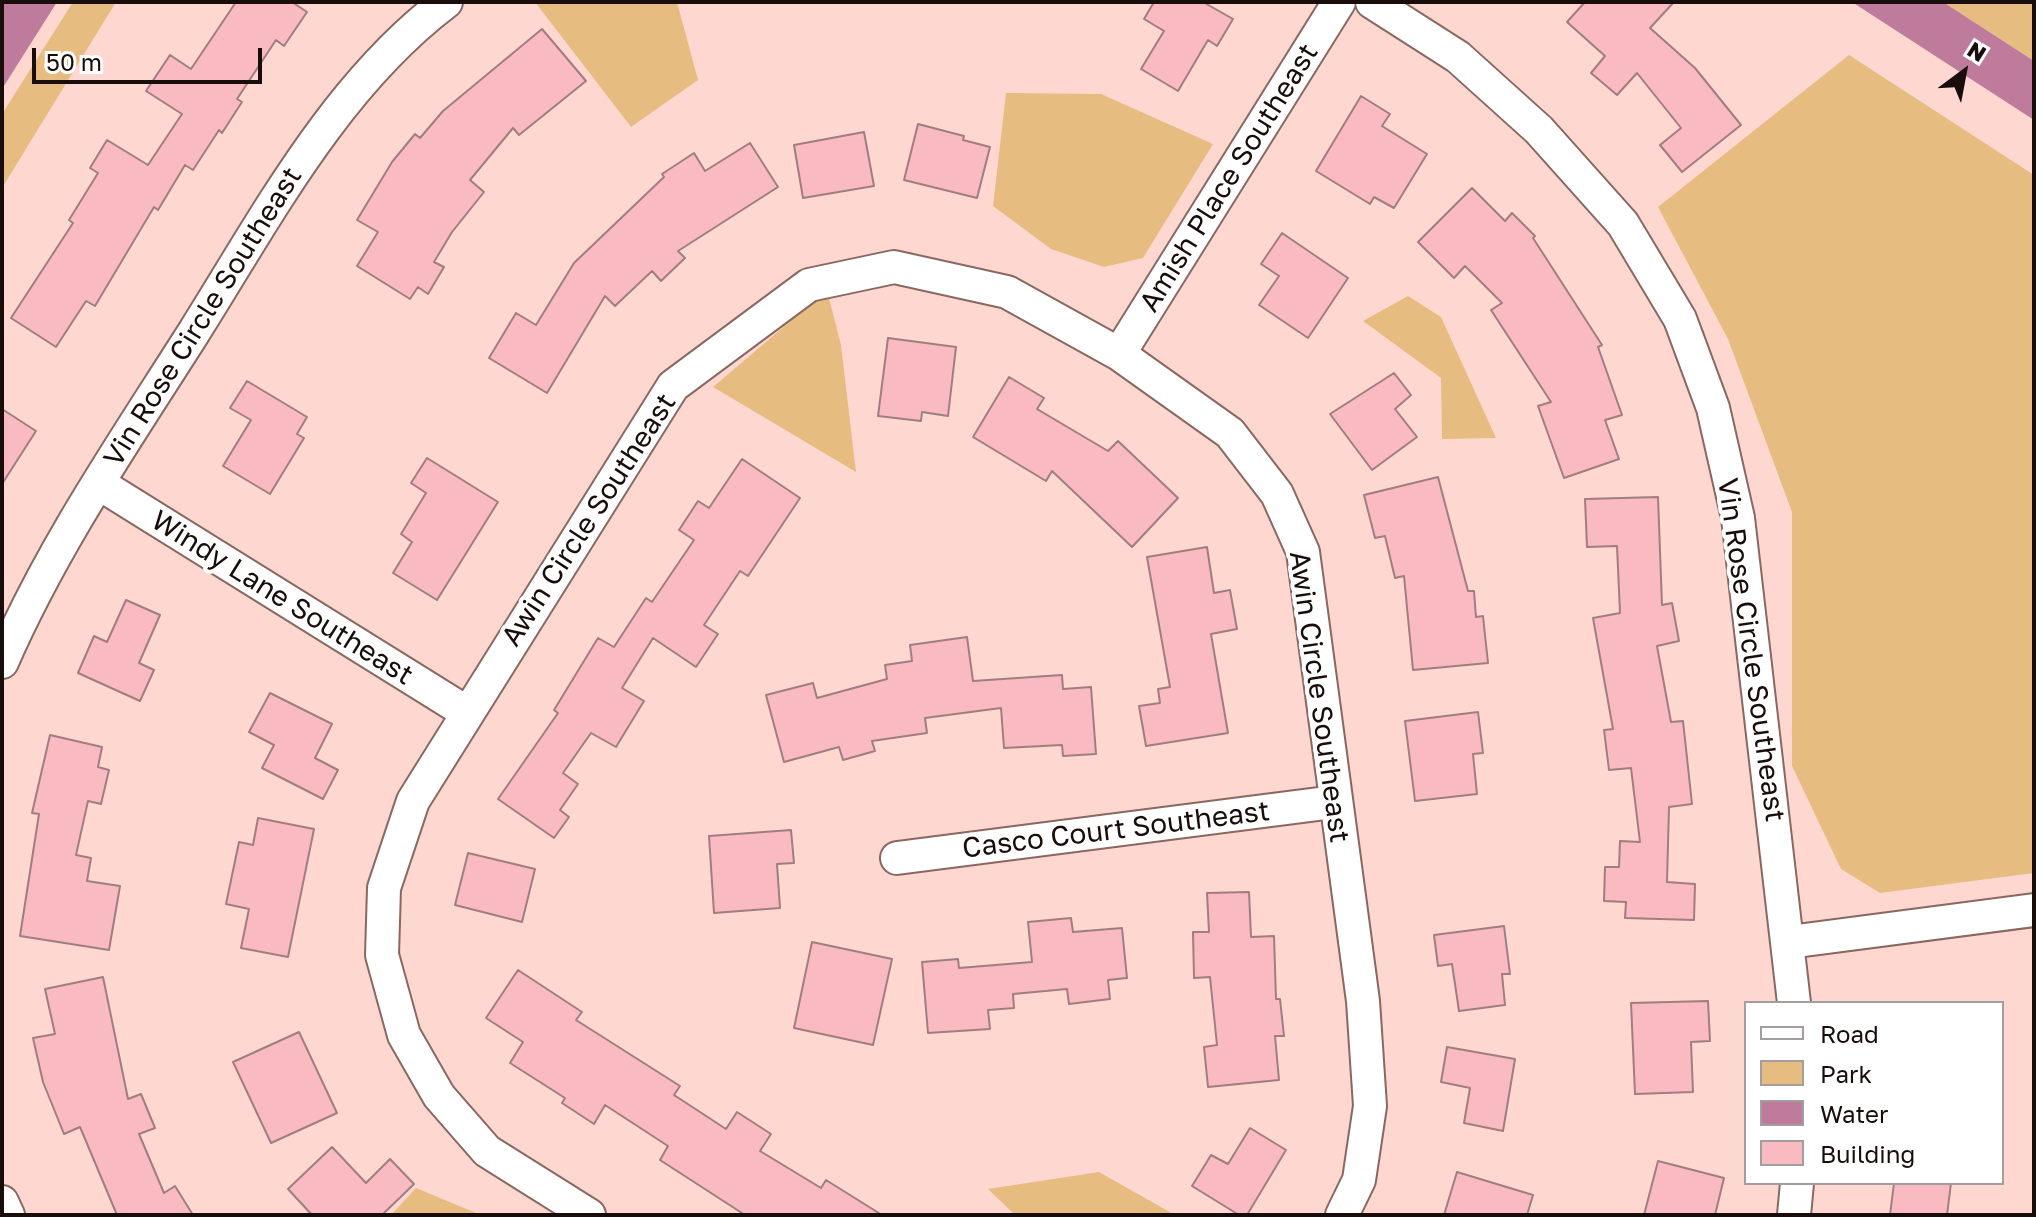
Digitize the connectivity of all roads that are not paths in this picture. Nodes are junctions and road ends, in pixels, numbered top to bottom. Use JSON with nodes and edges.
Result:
{"nodes":[{"id":1,"x":446,"y":2,"type":"edge"},
{"id":2,"x":1339,"y":2,"type":"edge"},
{"id":3,"x":1372,"y":2,"type":"edge"},
{"id":4,"x":1119,"y":354,"type":"junction"},
{"id":5,"x":98,"y":483,"type":"junction"},
{"id":6,"x":2,"y":662,"type":"edge"},
{"id":7,"x":466,"y":712,"type":"junction"},
{"id":8,"x":1334,"y":802,"type":"junction"},
{"id":9,"x":897,"y":858,"type":"dead end"},
{"id":10,"x":2034,"y":910,"type":"edge"},
{"id":11,"x":1789,"y":942,"type":"junction"},
{"id":12,"x":1794,"y":1001,"type":"edge"},
{"id":13,"x":1797,"y":1185,"type":"edge"},
{"id":14,"x":2,"y":1202,"type":"edge"},
{"id":15,"x":8,"y":1215,"type":"edge"},
{"id":16,"x":589,"y":1215,"type":"edge"},
{"id":17,"x":1342,"y":1215,"type":"edge"},
{"id":18,"x":1794,"y":1215,"type":"edge"}],
"edges":[{"from":1,"to":5,"type":"street","name":"Vin Rose Circle Southeast"},
{"from":2,"to":4,"type":"street","name":"Amish Place Southeast"},
{"from":3,"to":11,"type":"street","name":"Vin Rose Circle Southeast"},
{"from":4,"to":7,"type":"street","name":"Awin Circle Southeast"},
{"from":4,"to":8,"type":"street","name":"Awin Circle Southeast"},
{"from":5,"to":6,"type":"street","name":"Vin Rose Circle Southeast"},
{"from":5,"to":7,"type":"street","name":"Windy Lane Southeast"},
{"from":7,"to":16,"type":"street","name":"Awin Circle Southeast"},
{"from":8,"to":9,"type":"street","name":"Casco Court Southeast"},
{"from":8,"to":17,"type":"street","name":"Awin Circle Southeast"},
{"from":10,"to":11,"type":"street"},
{"from":11,"to":12,"type":"street","name":"Vin Rose Circle Southeast"},
{"from":13,"to":18,"type":"street"},
{"from":14,"to":15,"type":"street"}]}
